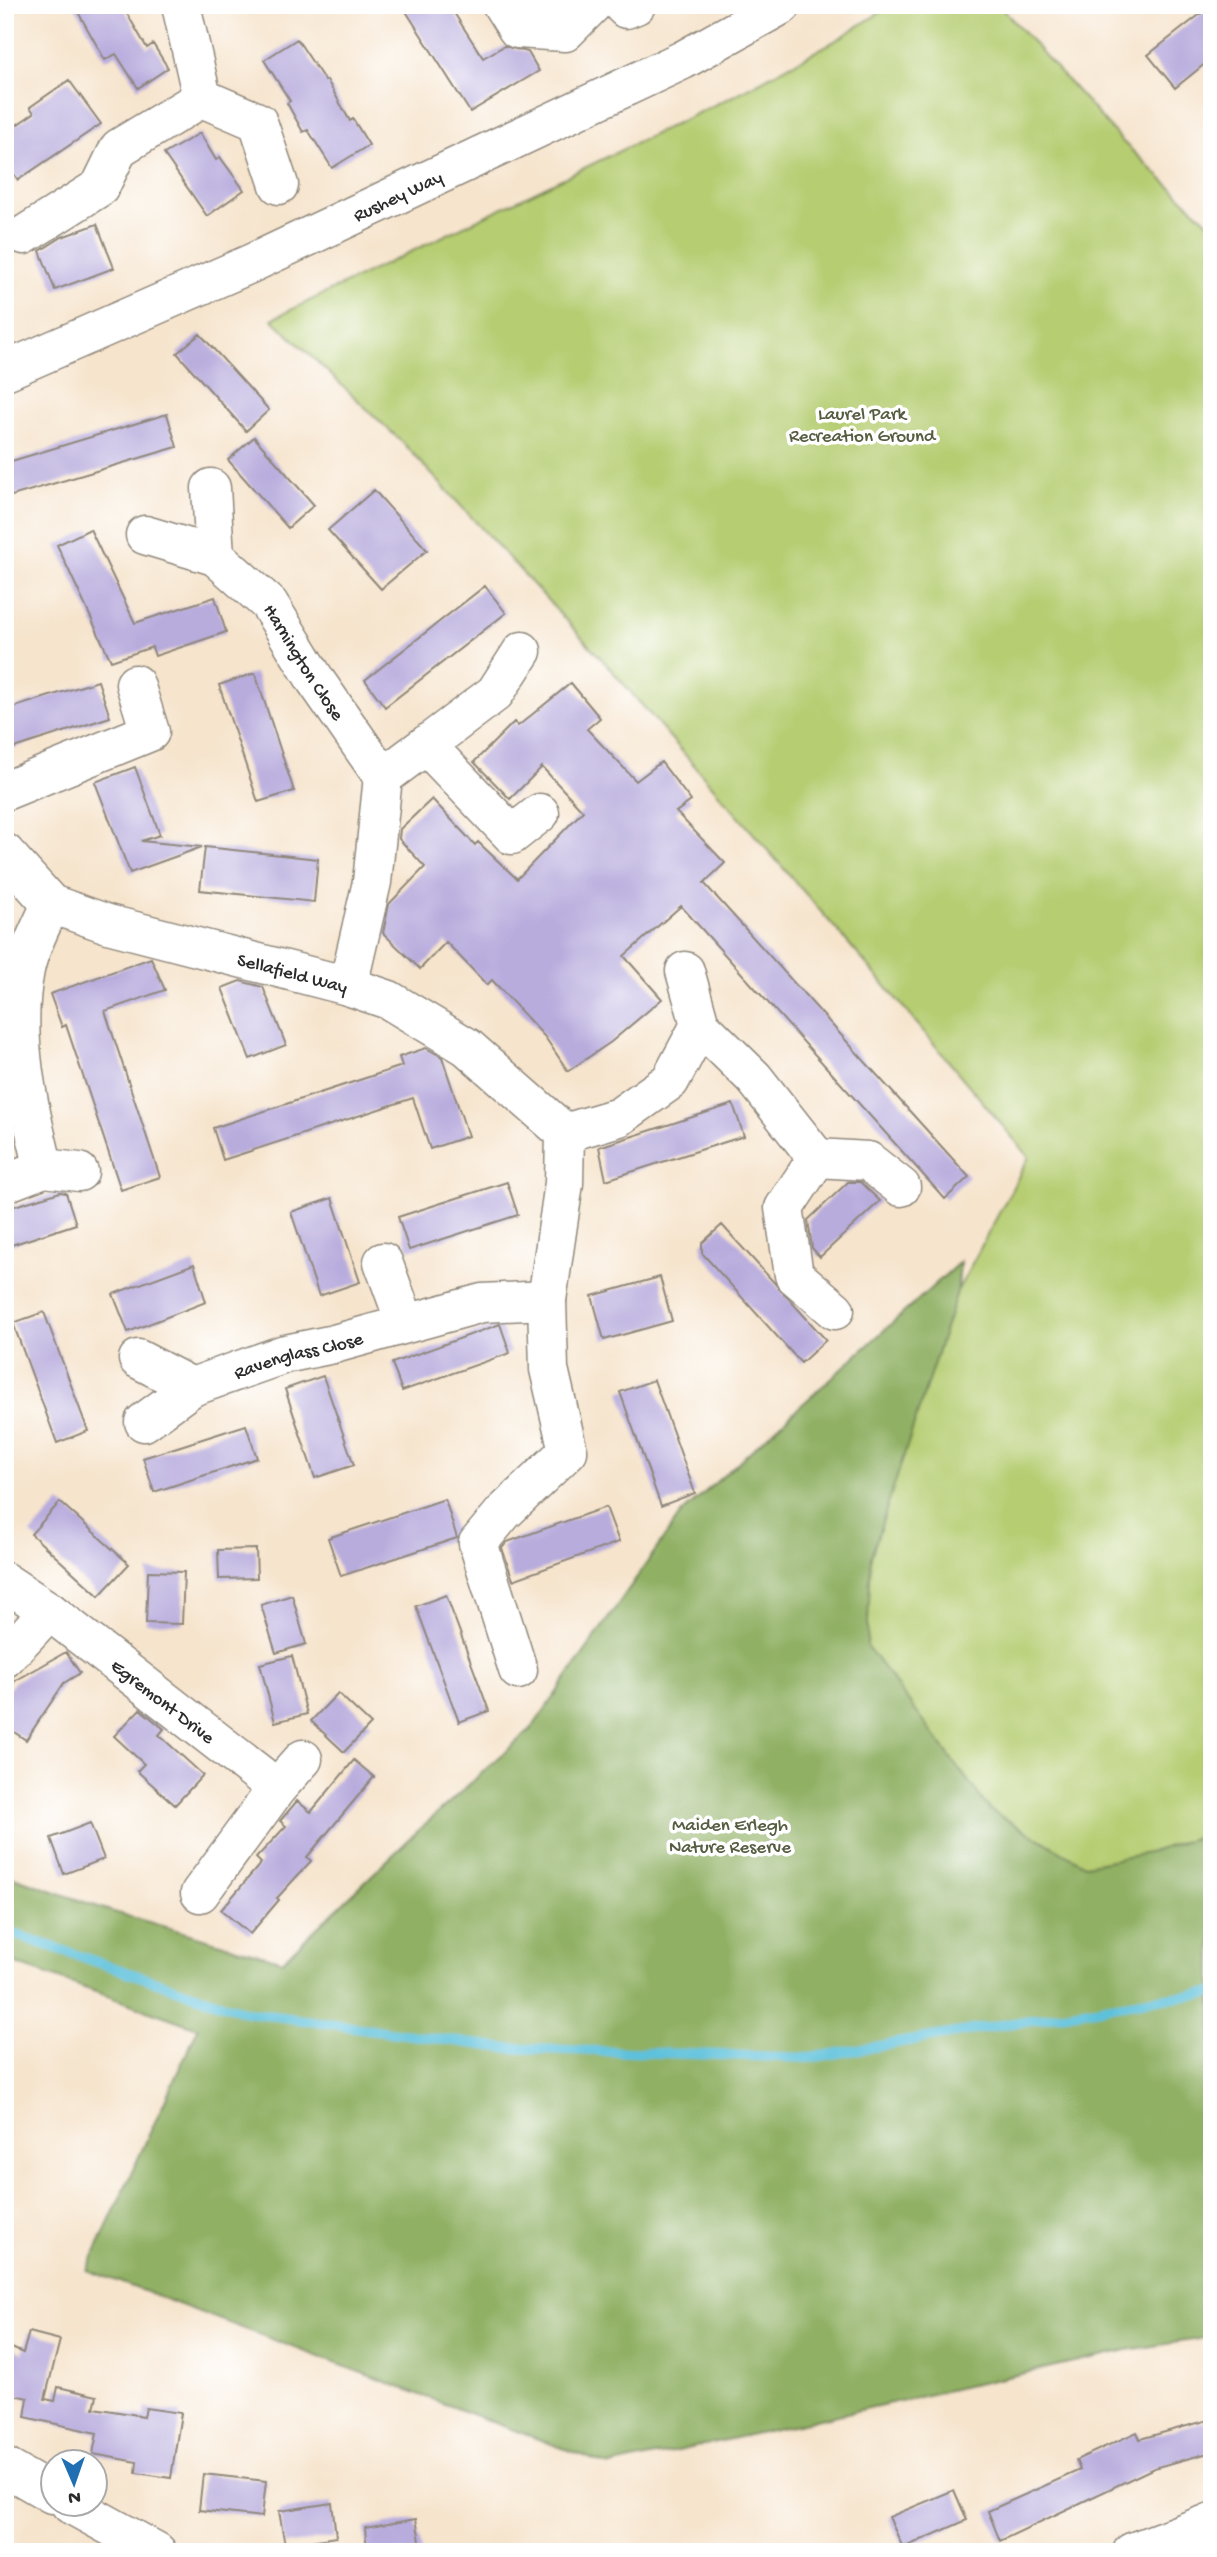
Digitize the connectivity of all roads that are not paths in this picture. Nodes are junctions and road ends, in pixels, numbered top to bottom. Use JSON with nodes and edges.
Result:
{"nodes":[{"id":1,"x":181,"y":5,"type":"edge"},
{"id":2,"x":502,"y":5,"type":"edge"},
{"id":3,"x":592,"y":5,"type":"edge"},
{"id":4,"x":622,"y":5,"type":"edge"},
{"id":5,"x":636,"y":5,"type":"edge"},
{"id":6,"x":782,"y":5,"type":"edge"},
{"id":7,"x":202,"y":98,"type":"junction"},
{"id":8,"x":279,"y":185,"type":"dead end"},
{"id":9,"x":24,"y":235,"type":"dead end"},
{"id":10,"x":5,"y":371,"type":"edge"},
{"id":11,"x":211,"y":488,"type":"dead end"},
{"id":12,"x":145,"y":536,"type":"dead end"},
{"id":13,"x":215,"y":556,"type":"junction"},
{"id":14,"x":522,"y":651,"type":"dead end"},
{"id":15,"x":135,"y":684,"type":"dead end"},
{"id":16,"x":426,"y":744,"type":"junction"},
{"id":17,"x":383,"y":777,"type":"junction"},
{"id":18,"x":5,"y":791,"type":"edge"},
{"id":19,"x":540,"y":813,"type":"dead end"},
{"id":20,"x":5,"y":853,"type":"edge"},
{"id":21,"x":51,"y":904,"type":"junction"},
{"id":22,"x":685,"y":971,"type":"dead end"},
{"id":23,"x":348,"y":986,"type":"junction"},
{"id":24,"x":701,"y":1025,"type":"junction"},
{"id":25,"x":565,"y":1133,"type":"junction"},
{"id":26,"x":817,"y":1158,"type":"junction"},
{"id":27,"x":5,"y":1183,"type":"edge"},
{"id":28,"x":901,"y":1187,"type":"dead end"},
{"id":29,"x":383,"y":1262,"type":"dead end"},
{"id":30,"x":547,"y":1300,"type":"junction"},
{"id":31,"x":835,"y":1310,"type":"dead end"},
{"id":32,"x":405,"y":1322,"type":"junction"},
{"id":33,"x":138,"y":1359,"type":"dead end"},
{"id":34,"x":192,"y":1387,"type":"junction"},
{"id":35,"x":144,"y":1422,"type":"dead end"},
{"id":36,"x":5,"y":1582,"type":"edge"},
{"id":37,"x":49,"y":1611,"type":"junction"},
{"id":38,"x":5,"y":1658,"type":"edge"},
{"id":39,"x":518,"y":1670,"type":"dead end"},
{"id":40,"x":303,"y":1759,"type":"dead end"},
{"id":41,"x":277,"y":1788,"type":"junction"},
{"id":42,"x":200,"y":1893,"type":"dead end"},
{"id":43,"x":5,"y":2467,"type":"edge"},
{"id":44,"x":38,"y":2486,"type":"edge"},
{"id":45,"x":95,"y":2518,"type":"edge"},
{"id":46,"x":1212,"y":2522,"type":"edge"},
{"id":47,"x":157,"y":2552,"type":"edge"},
{"id":48,"x":1132,"y":2552,"type":"edge"}],
"edges":[{"from":1,"to":7,"type":"street"},
{"from":2,"to":3,"type":"street"},
{"from":4,"to":5,"type":"street"},
{"from":6,"to":10,"type":"street","name":"Rushey Way"},
{"from":7,"to":8,"type":"street"},
{"from":7,"to":9,"type":"street"},
{"from":11,"to":13,"type":"street"},
{"from":12,"to":13,"type":"street","name":"Harnington Close"},
{"from":13,"to":17,"type":"street","name":"Harnington Close"},
{"from":14,"to":16,"type":"street"},
{"from":15,"to":18,"type":"street"},
{"from":16,"to":17,"type":"street"},
{"from":16,"to":19,"type":"street"},
{"from":17,"to":23,"type":"street"},
{"from":20,"to":21,"type":"street","name":"Sellafield Way"},
{"from":21,"to":23,"type":"street","name":"Sellafield Way"},
{"from":21,"to":27,"type":"street"},
{"from":22,"to":24,"type":"street"},
{"from":23,"to":25,"type":"street","name":"Sellafield Way"},
{"from":24,"to":25,"type":"street"},
{"from":24,"to":26,"type":"street"},
{"from":25,"to":30,"type":"street"},
{"from":26,"to":28,"type":"street"},
{"from":26,"to":31,"type":"street"},
{"from":29,"to":32,"type":"street"},
{"from":30,"to":32,"type":"street","name":"Ravenglass Close"},
{"from":30,"to":39,"type":"street"},
{"from":32,"to":34,"type":"street","name":"Ravenglass Close"},
{"from":33,"to":34,"type":"street"},
{"from":34,"to":35,"type":"street","name":"Ravenglass Close"},
{"from":36,"to":37,"type":"street","name":"Egremont Drive"},
{"from":37,"to":38,"type":"street"},
{"from":37,"to":41,"type":"street","name":"Egremont Drive"},
{"from":40,"to":41,"type":"street"},
{"from":41,"to":42,"type":"street"},
{"from":43,"to":44,"type":"street"},
{"from":45,"to":47,"type":"street"},
{"from":46,"to":48,"type":"street"}]}
